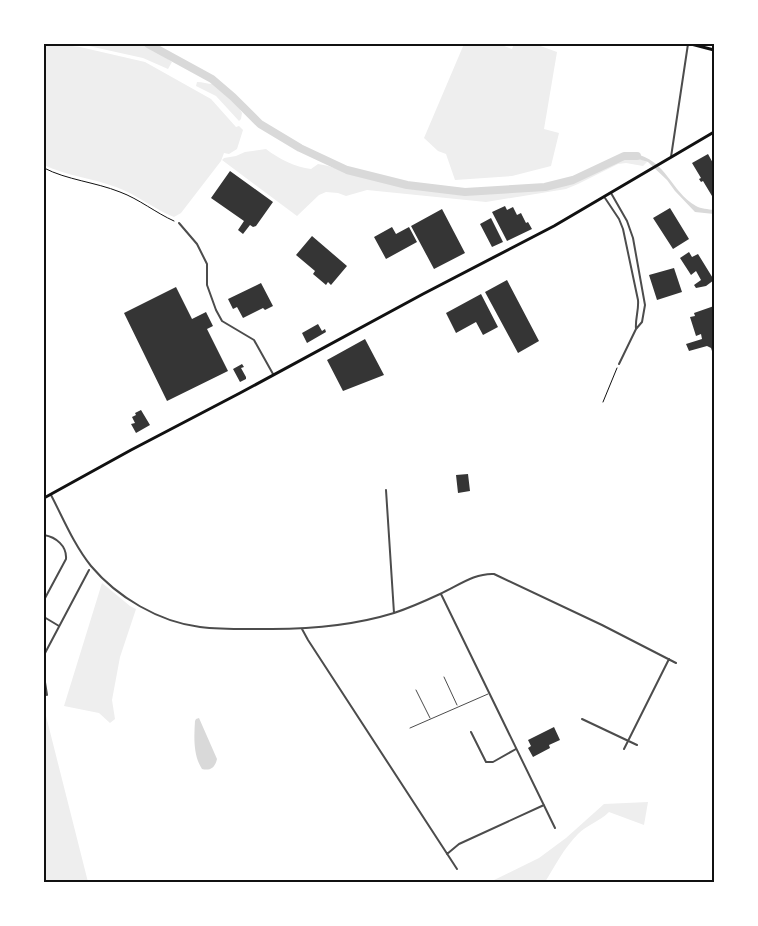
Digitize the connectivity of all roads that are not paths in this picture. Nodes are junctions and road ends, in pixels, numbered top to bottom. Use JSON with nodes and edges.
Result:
{"nodes":[{"id":1,"x":689,"y":44,"type":"edge"},
{"id":2,"x":714,"y":50,"type":"edge"},
{"id":3,"x":714,"y":132,"type":"edge"},
{"id":4,"x":671,"y":157,"type":"junction"},
{"id":5,"x":611,"y":193,"type":"junction"},
{"id":6,"x":604,"y":197,"type":"junction"},
{"id":7,"x":179,"y":223,"type":"road end"},
{"id":8,"x":636,"y":329,"type":"junction"},
{"id":9,"x":619,"y":364,"type":"road end"},
{"id":10,"x":273,"y":375,"type":"junction"},
{"id":11,"x":386,"y":490,"type":"dead end"},
{"id":12,"x":51,"y":495,"type":"junction"},
{"id":13,"x":44,"y":498,"type":"edge"},
{"id":14,"x":44,"y":535,"type":"edge"},
{"id":15,"x":89,"y":570,"type":"dead end"},
{"id":16,"x":441,"y":594,"type":"junction"},
{"id":17,"x":44,"y":600,"type":"edge"},
{"id":18,"x":394,"y":613,"type":"junction"},
{"id":19,"x":44,"y":617,"type":"edge"},
{"id":20,"x":59,"y":626,"type":"junction"},
{"id":21,"x":302,"y":629,"type":"junction"},
{"id":22,"x":44,"y":655,"type":"edge"},
{"id":23,"x":669,"y":659,"type":"junction"},
{"id":24,"x":676,"y":663,"type":"dead end"},
{"id":25,"x":44,"y":676,"type":"edge"},
{"id":26,"x":444,"y":677,"type":"dead end"},
{"id":27,"x":416,"y":690,"type":"dead end"},
{"id":28,"x":489,"y":693,"type":"junction"},
{"id":29,"x":47,"y":695,"type":"dead end"},
{"id":30,"x":458,"y":706,"type":"junction"},
{"id":31,"x":430,"y":719,"type":"junction"},
{"id":32,"x":582,"y":719,"type":"dead end"},
{"id":33,"x":410,"y":728,"type":"dead end"},
{"id":34,"x":471,"y":732,"type":"dead end"},
{"id":35,"x":628,"y":741,"type":"junction"},
{"id":36,"x":637,"y":745,"type":"dead end"},
{"id":37,"x":516,"y":749,"type":"junction"},
{"id":38,"x":624,"y":749,"type":"dead end"},
{"id":39,"x":544,"y":805,"type":"junction"},
{"id":40,"x":555,"y":828,"type":"dead end"},
{"id":41,"x":447,"y":854,"type":"junction"},
{"id":42,"x":457,"y":869,"type":"dead end"}],
"edges":[{"from":1,"to":2,"type":"main road"},
{"from":1,"to":4,"type":"street"},
{"from":3,"to":4,"type":"main road"},
{"from":4,"to":5,"type":"main road"},
{"from":5,"to":6,"type":"main road"},
{"from":5,"to":8,"type":"street"},
{"from":6,"to":8,"type":"street"},
{"from":6,"to":10,"type":"main road"},
{"from":7,"to":10,"type":"street"},
{"from":8,"to":9,"type":"street"},
{"from":10,"to":12,"type":"main road"},
{"from":11,"to":18,"type":"street"},
{"from":12,"to":13,"type":"main road"},
{"from":12,"to":21,"type":"street"},
{"from":14,"to":17,"type":"street"},
{"from":15,"to":20,"type":"street"},
{"from":16,"to":18,"type":"street"},
{"from":16,"to":23,"type":"street"},
{"from":16,"to":28,"type":"street"},
{"from":18,"to":21,"type":"street"},
{"from":19,"to":20,"type":"street"},
{"from":20,"to":22,"type":"street"},
{"from":21,"to":41,"type":"street"},
{"from":23,"to":24,"type":"street"},
{"from":23,"to":35,"type":"street"},
{"from":25,"to":29,"type":"street"},
{"from":26,"to":30,"type":"lane"},
{"from":27,"to":31,"type":"lane"},
{"from":28,"to":30,"type":"lane"},
{"from":28,"to":37,"type":"street"},
{"from":30,"to":31,"type":"lane"},
{"from":31,"to":33,"type":"lane"},
{"from":32,"to":35,"type":"street"},
{"from":34,"to":37,"type":"street"},
{"from":35,"to":36,"type":"street"},
{"from":35,"to":38,"type":"street"},
{"from":37,"to":39,"type":"street"},
{"from":39,"to":40,"type":"street"},
{"from":39,"to":41,"type":"street"},
{"from":41,"to":42,"type":"street"}]}
